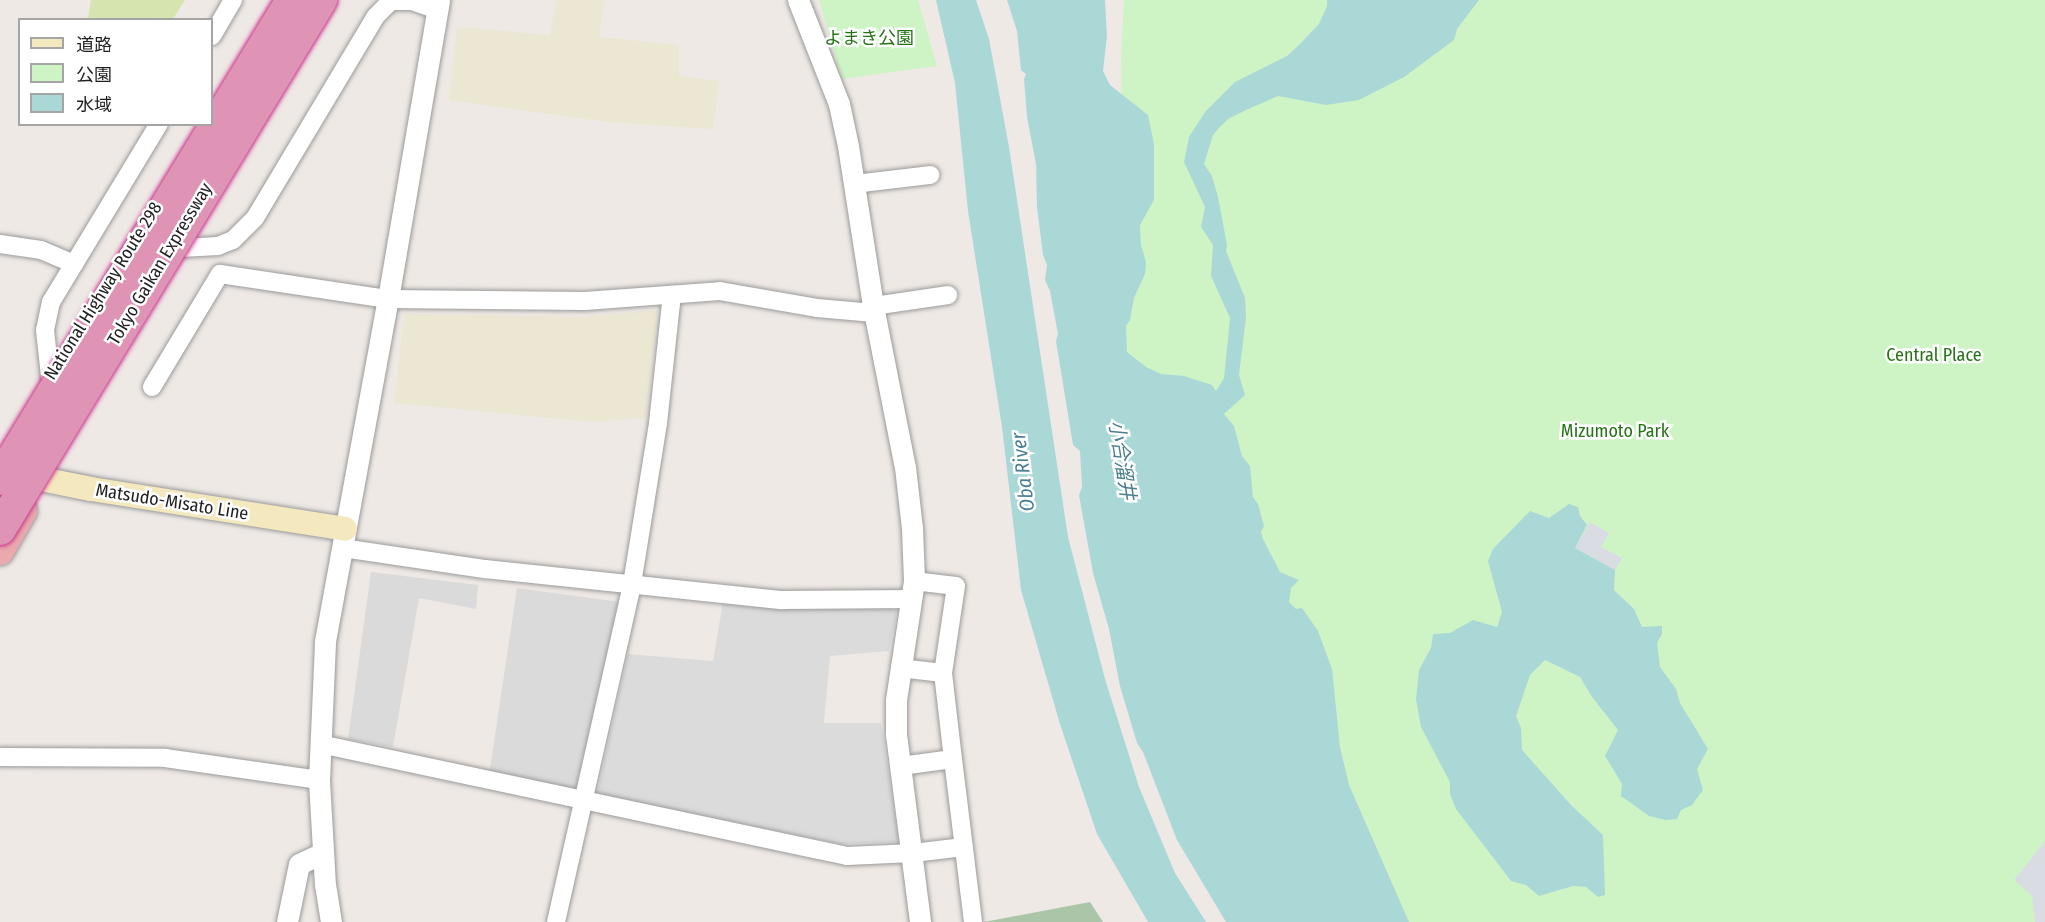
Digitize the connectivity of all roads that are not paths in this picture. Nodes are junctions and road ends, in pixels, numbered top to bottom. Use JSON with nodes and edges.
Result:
{"nodes":[{"id":1,"x":233,"y":0,"type":"edge"},
{"id":2,"x":284,"y":0,"type":"edge"},
{"id":3,"x":292,"y":0,"type":"edge"},
{"id":4,"x":321,"y":0,"type":"edge"},
{"id":5,"x":330,"y":0,"type":"edge"},
{"id":6,"x":798,"y":0,"type":"edge"},
{"id":7,"x":438,"y":5,"type":"edge"},
{"id":8,"x":213,"y":34,"type":"edge"},
{"id":9,"x":213,"y":115,"type":"edge"},
{"id":10,"x":158,"y":126,"type":"edge"},
{"id":11,"x":206,"y":126,"type":"edge"},
{"id":12,"x":930,"y":175,"type":"dead end"},
{"id":13,"x":854,"y":184,"type":"junction"},
{"id":14,"x":0,"y":244,"type":"edge"},
{"id":15,"x":218,"y":246,"type":"junction"},
{"id":16,"x":181,"y":248,"type":"junction"},
{"id":17,"x":74,"y":264,"type":"junction"},
{"id":18,"x":239,"y":276,"type":"junction"},
{"id":19,"x":672,"y":295,"type":"junction"},
{"id":20,"x":948,"y":295,"type":"dead end"},
{"id":21,"x":388,"y":298,"type":"junction"},
{"id":22,"x":874,"y":309,"type":"junction"},
{"id":23,"x":50,"y":376,"type":"junction"},
{"id":24,"x":152,"y":387,"type":"dead end"},
{"id":25,"x":0,"y":457,"type":"edge"},
{"id":26,"x":0,"y":470,"type":"edge"},
{"id":27,"x":0,"y":479,"type":"edge"},
{"id":28,"x":42,"y":479,"type":"junction"},
{"id":29,"x":0,"y":529,"type":"edge"},
{"id":30,"x":343,"y":538,"type":"junction"},
{"id":31,"x":0,"y":551,"type":"edge"},
{"id":32,"x":632,"y":584,"type":"junction"},
{"id":33,"x":913,"y":590,"type":"junction"},
{"id":34,"x":900,"y":668,"type":"junction"},
{"id":35,"x":943,"y":673,"type":"junction"},
{"id":36,"x":320,"y":744,"type":"junction"},
{"id":37,"x":0,"y":757,"type":"edge"},
{"id":38,"x":953,"y":759,"type":"junction"},
{"id":39,"x":901,"y":766,"type":"junction"},
{"id":40,"x":319,"y":780,"type":"junction"},
{"id":41,"x":582,"y":802,"type":"junction"},
{"id":42,"x":964,"y":847,"type":"junction"},
{"id":43,"x":323,"y":853,"type":"junction"},
{"id":44,"x":912,"y":853,"type":"junction"},
{"id":45,"x":287,"y":922,"type":"edge"},
{"id":46,"x":332,"y":922,"type":"edge"},
{"id":47,"x":556,"y":922,"type":"edge"},
{"id":48,"x":920,"y":922,"type":"edge"},
{"id":49,"x":973,"y":922,"type":"edge"}],
"edges":[{"from":1,"to":8,"type":"street"},
{"from":2,"to":9,"type":"highway"},
{"from":3,"to":27,"type":"highway","name":"Tokyo Gaikan Expressway","bridge":true},
{"from":4,"to":29,"type":"highway","name":"Tokyo Gaikan Expressway","bridge":true},
{"from":5,"to":16,"type":"highway"},
{"from":6,"to":13,"type":"street"},
{"from":7,"to":15,"type":"street"},
{"from":7,"to":21,"type":"street"},
{"from":10,"to":17,"type":"street"},
{"from":11,"to":23,"type":"highway","name":"National Highway Route 298"},
{"from":12,"to":13,"type":"street"},
{"from":13,"to":22,"type":"street"},
{"from":14,"to":17,"type":"street"},
{"from":15,"to":16,"type":"street"},
{"from":15,"to":18,"type":"street"},
{"from":16,"to":28,"type":"highway"},
{"from":17,"to":23,"type":"street"},
{"from":18,"to":21,"type":"street"},
{"from":18,"to":24,"type":"street"},
{"from":19,"to":21,"type":"street"},
{"from":19,"to":22,"type":"street"},
{"from":19,"to":32,"type":"street"},
{"from":20,"to":22,"type":"street"},
{"from":21,"to":30,"type":"street"},
{"from":22,"to":33,"type":"street"},
{"from":23,"to":25,"type":"highway","name":"National Highway Route 298"},
{"from":26,"to":28,"type":"main road","name":"Matsudo-Misato Line"},
{"from":28,"to":30,"type":"main road","name":"Matsudo-Misato Line"},
{"from":28,"to":31,"type":"highway"},
{"from":30,"to":32,"type":"street"},
{"from":30,"to":36,"type":"street"},
{"from":32,"to":33,"type":"street"},
{"from":32,"to":41,"type":"street"},
{"from":33,"to":34,"type":"street"},
{"from":33,"to":35,"type":"street"},
{"from":34,"to":35,"type":"street"},
{"from":34,"to":39,"type":"street"},
{"from":35,"to":38,"type":"street"},
{"from":36,"to":40,"type":"street"},
{"from":36,"to":41,"type":"street"},
{"from":37,"to":40,"type":"street"},
{"from":38,"to":39,"type":"street"},
{"from":38,"to":42,"type":"street"},
{"from":39,"to":44,"type":"street"},
{"from":40,"to":43,"type":"street"},
{"from":41,"to":44,"type":"street"},
{"from":41,"to":47,"type":"street"},
{"from":42,"to":44,"type":"street"},
{"from":42,"to":49,"type":"street"},
{"from":43,"to":45,"type":"street"},
{"from":43,"to":46,"type":"street"},
{"from":44,"to":48,"type":"street"}]}
